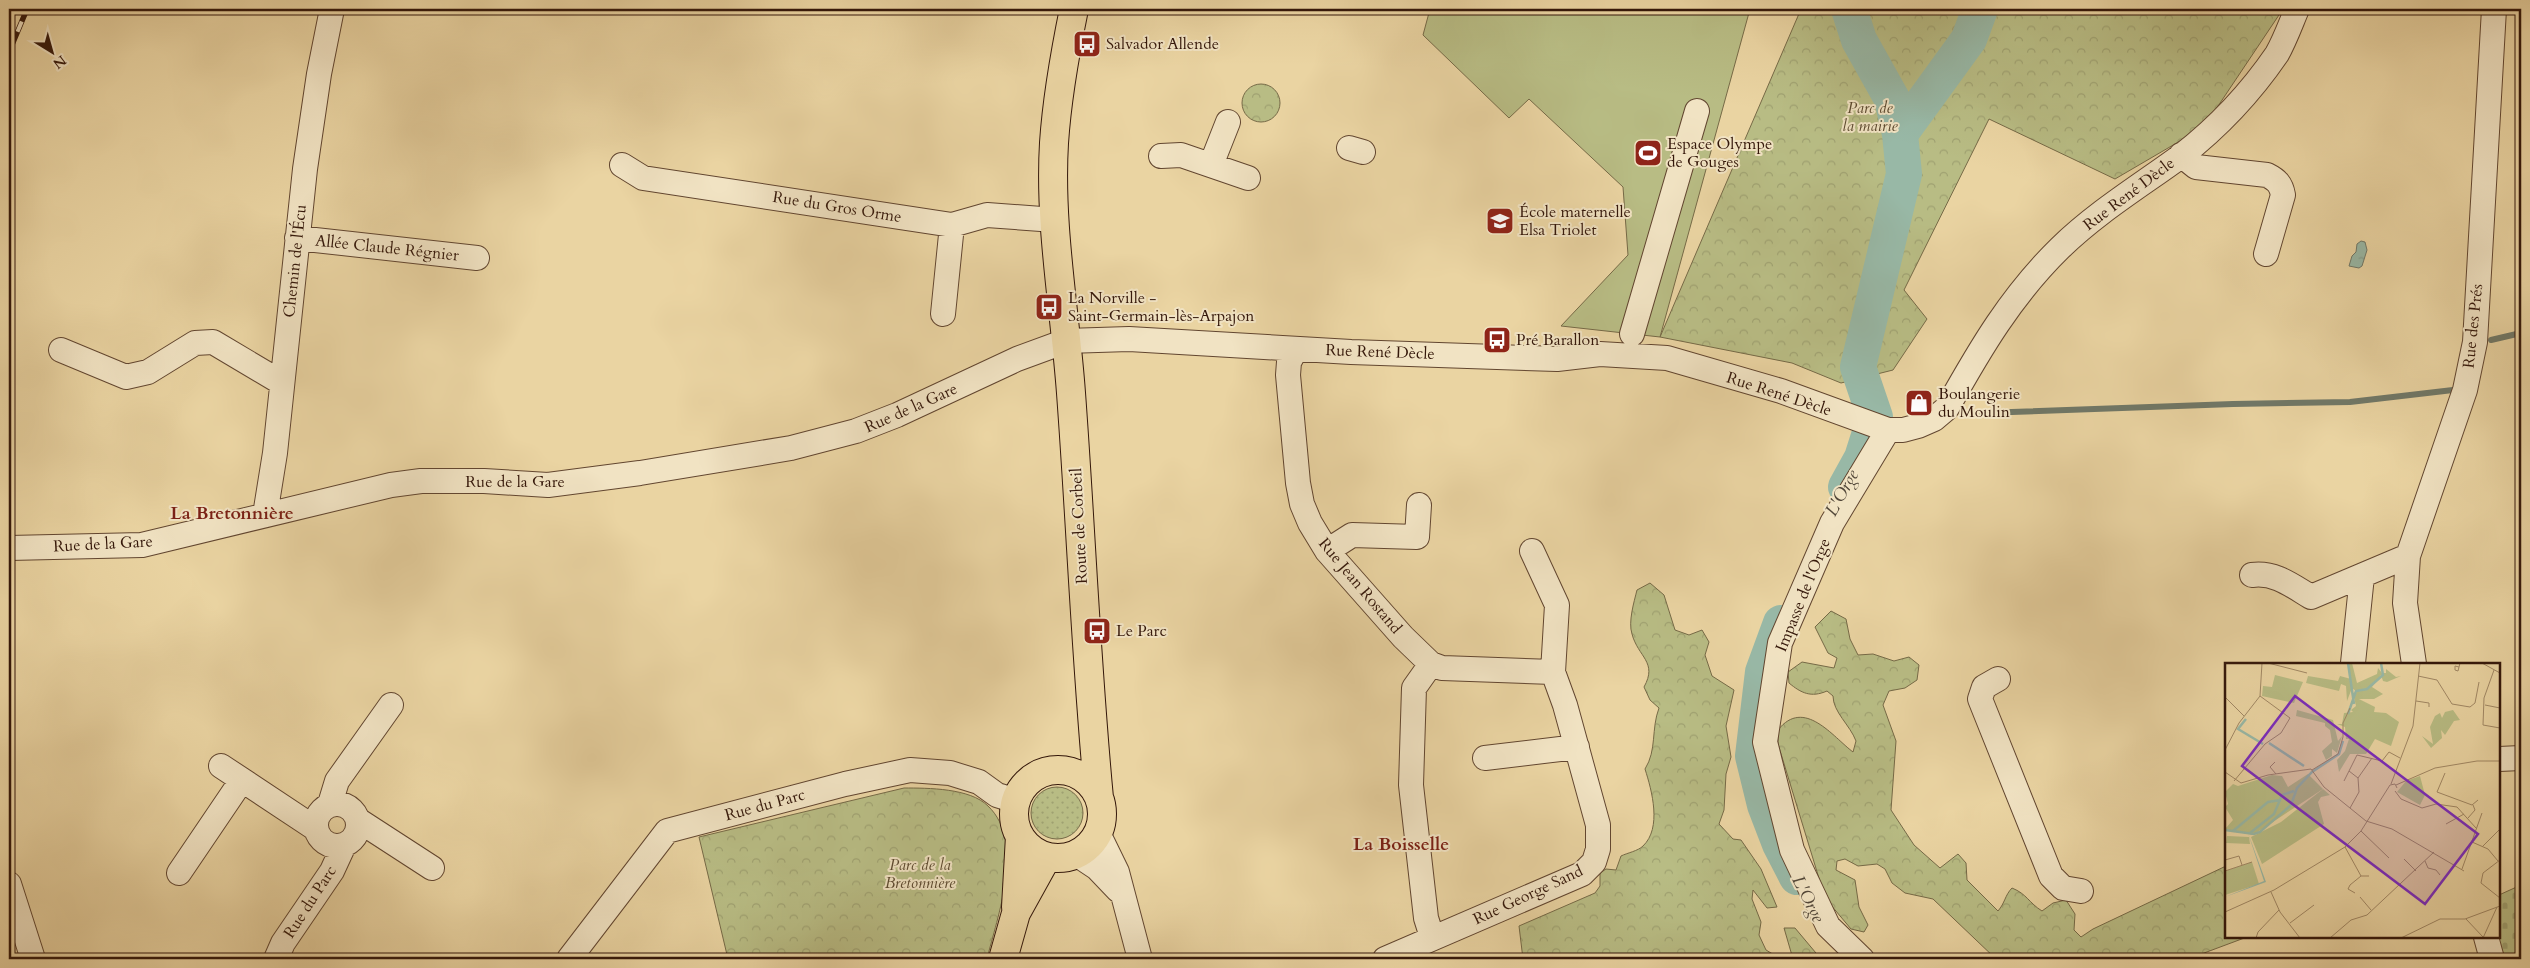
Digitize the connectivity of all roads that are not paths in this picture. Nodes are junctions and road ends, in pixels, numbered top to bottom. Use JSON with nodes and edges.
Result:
{"nodes":[{"id":1,"x":332,"y":9,"type":"edge"},
{"id":2,"x":1074,"y":9,"type":"edge"},
{"id":3,"x":2297,"y":9,"type":"edge"},
{"id":4,"x":2494,"y":9,"type":"edge"},
{"id":5,"x":1697,"y":111,"type":"dead end"},
{"id":6,"x":1228,"y":122,"type":"dead end"},
{"id":7,"x":2181,"y":155,"type":"junction"},
{"id":8,"x":1161,"y":156,"type":"dead end"},
{"id":9,"x":622,"y":165,"type":"dead end"},
{"id":10,"x":1211,"y":165,"type":"junction"},
{"id":11,"x":1248,"y":178,"type":"dead end"},
{"id":12,"x":1055,"y":220,"type":"junction"},
{"id":13,"x":952,"y":225,"type":"junction"},
{"id":14,"x":297,"y":238,"type":"junction"},
{"id":15,"x":2266,"y":254,"type":"dead end"},
{"id":16,"x":477,"y":258,"type":"dead end"},
{"id":17,"x":943,"y":314,"type":"dead end"},
{"id":18,"x":1632,"y":334,"type":"dead end"},
{"id":19,"x":1066,"y":341,"type":"junction"},
{"id":20,"x":1296,"y":348,"type":"junction"},
{"id":21,"x":61,"y":350,"type":"dead end"},
{"id":22,"x":282,"y":383,"type":"junction"},
{"id":23,"x":1880,"y":428,"type":"junction"},
{"id":24,"x":1419,"y":505,"type":"dead end"},
{"id":25,"x":265,"y":515,"type":"junction"},
{"id":26,"x":9,"y":548,"type":"edge"},
{"id":27,"x":1327,"y":551,"type":"junction"},
{"id":28,"x":1532,"y":551,"type":"dead end"},
{"id":29,"x":2408,"y":556,"type":"junction"},
{"id":30,"x":2252,"y":575,"type":"dead end"},
{"id":31,"x":2362,"y":576,"type":"junction"},
{"id":32,"x":2353,"y":663,"type":"edge"},
{"id":33,"x":2414,"y":663,"type":"edge"},
{"id":34,"x":1431,"y":664,"type":"junction"},
{"id":35,"x":1553,"y":672,"type":"junction"},
{"id":36,"x":1998,"y":678,"type":"dead end"},
{"id":37,"x":390,"y":705,"type":"dead end"},
{"id":38,"x":1090,"y":711,"type":"junction"},
{"id":39,"x":1577,"y":747,"type":"junction"},
{"id":40,"x":1485,"y":758,"type":"dead end"},
{"id":41,"x":2521,"y":758,"type":"edge"},
{"id":42,"x":2500,"y":759,"type":"edge"},
{"id":43,"x":221,"y":766,"type":"dead end"},
{"id":44,"x":1056,"y":771,"type":"junction"},
{"id":45,"x":242,"y":780,"type":"junction"},
{"id":46,"x":1099,"y":798,"type":"junction"},
{"id":47,"x":1016,"y":801,"type":"junction"},
{"id":48,"x":330,"y":804,"type":"junction"},
{"id":49,"x":358,"y":820,"type":"junction"},
{"id":50,"x":316,"y":829,"type":"junction"},
{"id":51,"x":1098,"y":832,"type":"junction"},
{"id":52,"x":1020,"y":836,"type":"junction"},
{"id":53,"x":344,"y":845,"type":"junction"},
{"id":54,"x":1076,"y":854,"type":"junction"},
{"id":55,"x":1047,"y":857,"type":"junction"},
{"id":56,"x":432,"y":868,"type":"dead end"},
{"id":57,"x":179,"y":873,"type":"dead end"},
{"id":58,"x":9,"y":884,"type":"edge"},
{"id":59,"x":2082,"y":891,"type":"dead end"},
{"id":60,"x":1124,"y":897,"type":"junction"},
{"id":61,"x":1016,"y":913,"type":"junction"},
{"id":62,"x":1432,"y":938,"type":"junction"},
{"id":63,"x":2486,"y":938,"type":"edge"},
{"id":64,"x":1394,"y":958,"type":"edge"},
{"id":65,"x":34,"y":959,"type":"edge"},
{"id":66,"x":276,"y":959,"type":"edge"},
{"id":67,"x":569,"y":959,"type":"edge"},
{"id":68,"x":1003,"y":959,"type":"edge"},
{"id":69,"x":1140,"y":959,"type":"edge"},
{"id":70,"x":1862,"y":959,"type":"edge"},
{"id":71,"x":2492,"y":959,"type":"edge"}],
"edges":[{"from":1,"to":14,"type":"street","name":"Chemin de l'Écu"},
{"from":2,"to":12,"type":"main road","name":"Route de Corbeil"},
{"from":3,"to":7,"type":"street","name":"Rue René Dècle"},
{"from":4,"to":29,"type":"street","name":"Rue des Prés"},
{"from":5,"to":18,"type":"street"},
{"from":6,"to":10,"type":"street"},
{"from":7,"to":15,"type":"street"},
{"from":7,"to":23,"type":"street","name":"Rue René Dècle"},
{"from":8,"to":10,"type":"street"},
{"from":9,"to":13,"type":"street","name":"Rue du Gros Orme"},
{"from":10,"to":11,"type":"street"},
{"from":12,"to":13,"type":"street","name":"Rue du Gros Orme"},
{"from":12,"to":19,"type":"main road","name":"Route de Corbeil"},
{"from":13,"to":17,"type":"street"},
{"from":14,"to":16,"type":"street","name":"Allée Claude Régnier"},
{"from":14,"to":22,"type":"street","name":"Chemin de l'Écu"},
{"from":19,"to":20,"type":"street","name":"Rue René Dècle"},
{"from":19,"to":25,"type":"street","name":"Rue de la Gare"},
{"from":19,"to":38,"type":"main road","name":"Route de Corbeil"},
{"from":20,"to":23,"type":"street","name":"Rue René Dècle"},
{"from":20,"to":27,"type":"street","name":"Rue Jean Rostand"},
{"from":21,"to":22,"type":"street"},
{"from":22,"to":25,"type":"street","name":"Chemin de l'Écu"},
{"from":23,"to":70,"type":"street","name":"Impasse de l'Orge"},
{"from":24,"to":27,"type":"street"},
{"from":25,"to":26,"type":"street","name":"Rue de la Gare"},
{"from":27,"to":34,"type":"street","name":"Rue Jean Rostand"},
{"from":28,"to":35,"type":"street"},
{"from":29,"to":31,"type":"street"},
{"from":29,"to":33,"type":"street","name":"Rue des Prés"},
{"from":30,"to":31,"type":"street"},
{"from":31,"to":32,"type":"street"},
{"from":34,"to":35,"type":"street"},
{"from":34,"to":62,"type":"street"},
{"from":35,"to":39,"type":"street"},
{"from":36,"to":59,"type":"street"},
{"from":37,"to":48,"type":"street"},
{"from":38,"to":44,"type":"main road"},
{"from":38,"to":46,"type":"main road","name":"Route de Corbeil"},
{"from":39,"to":40,"type":"street"},
{"from":39,"to":62,"type":"street","name":"Rue George Sand"},
{"from":41,"to":42,"type":"street"},
{"from":43,"to":45,"type":"street","name":"Rue du Parc"},
{"from":44,"to":46,"type":"main road"},
{"from":44,"to":47,"type":"main road"},
{"from":45,"to":50,"type":"street","name":"Rue du Parc"},
{"from":45,"to":57,"type":"street"},
{"from":46,"to":51,"type":"main road"},
{"from":47,"to":52,"type":"main road"},
{"from":47,"to":67,"type":"street","name":"Rue du Parc"},
{"from":48,"to":49,"type":"street"},
{"from":48,"to":50,"type":"street"},
{"from":49,"to":53,"type":"street","name":"Rue du Parc"},
{"from":49,"to":56,"type":"street"},
{"from":50,"to":53,"type":"street","name":"Rue du Parc"},
{"from":51,"to":54,"type":"main road"},
{"from":51,"to":60,"type":"street"},
{"from":52,"to":55,"type":"main road"},
{"from":52,"to":61,"type":"main road"},
{"from":53,"to":66,"type":"street","name":"Rue du Parc"},
{"from":54,"to":55,"type":"main road"},
{"from":54,"to":60,"type":"street"},
{"from":55,"to":61,"type":"main road"},
{"from":58,"to":65,"type":"street"},
{"from":60,"to":69,"type":"street"},
{"from":61,"to":68,"type":"main road"},
{"from":62,"to":64,"type":"street","name":"Rue George Sand"},
{"from":63,"to":71,"type":"street"}]}
